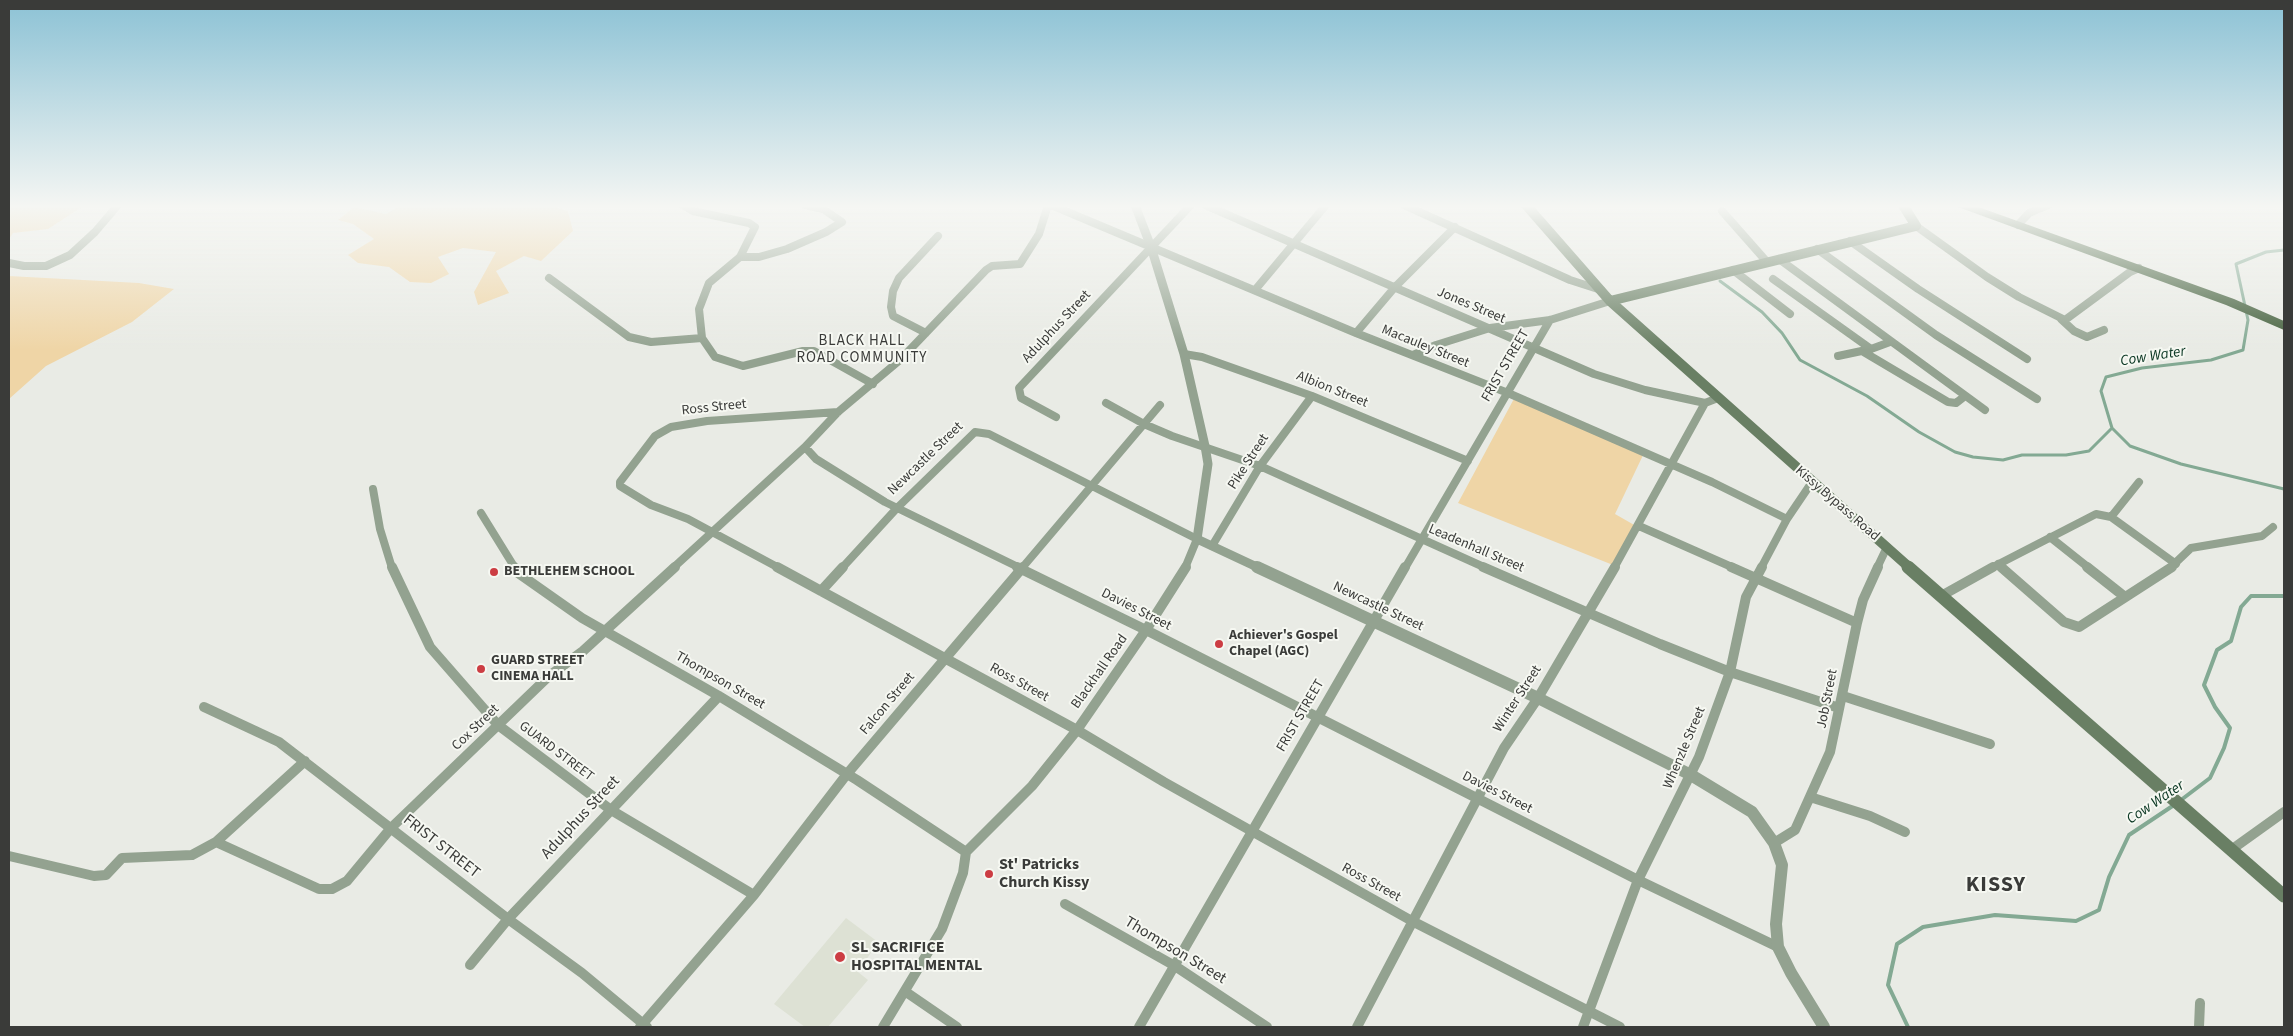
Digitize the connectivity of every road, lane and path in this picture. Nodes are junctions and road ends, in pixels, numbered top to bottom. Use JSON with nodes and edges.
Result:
{"nodes":[{"id":1,"x":72,"y":253,"type":"edge"},
{"id":2,"x":742,"y":253,"type":"edge"},
{"id":3,"x":772,"y":253,"type":"edge"},
{"id":4,"x":922,"y":253,"type":"edge"},
{"id":5,"x":1027,"y":253,"type":"edge"},
{"id":6,"x":1145,"y":253,"type":"edge"},
{"id":7,"x":1153,"y":253,"type":"edge"},
{"id":8,"x":1166,"y":253,"type":"edge"},
{"id":9,"x":1286,"y":253,"type":"edge"},
{"id":10,"x":1313,"y":253,"type":"edge"},
{"id":11,"x":1429,"y":253,"type":"edge"},
{"id":12,"x":1512,"y":253,"type":"edge"},
{"id":13,"x":1568,"y":253,"type":"edge"},
{"id":14,"x":1759,"y":253,"type":"edge"},
{"id":15,"x":1800,"y":253,"type":"edge"},
{"id":16,"x":1823,"y":253,"type":"edge"},
{"id":17,"x":1867,"y":253,"type":"edge"},
{"id":18,"x":1955,"y":253,"type":"edge"},
{"id":19,"x":2100,"y":253,"type":"edge"},
{"id":20,"x":2104,"y":253,"type":"edge"},
{"id":21,"x":740,"y":257,"type":"junction"},
{"id":22,"x":1778,"y":259,"type":"junction"},
{"id":23,"x":1767,"y":262,"type":"junction"},
{"id":24,"x":9,"y":264,"type":"edge"},
{"id":25,"x":2139,"y":268,"type":"junction"},
{"id":26,"x":1733,"y":270,"type":"junction"},
{"id":27,"x":549,"y":278,"type":"dead end"},
{"id":28,"x":1773,"y":279,"type":"dead end"},
{"id":29,"x":1395,"y":287,"type":"junction"},
{"id":30,"x":1255,"y":290,"type":"junction"},
{"id":31,"x":1600,"y":290,"type":"junction"},
{"id":32,"x":1610,"y":300,"type":"junction"},
{"id":33,"x":2233,"y":300,"type":"junction"},
{"id":34,"x":2260,"y":312,"type":"junction"},
{"id":35,"x":1790,"y":314,"type":"dead end"},
{"id":36,"x":2064,"y":319,"type":"junction"},
{"id":37,"x":2284,"y":319,"type":"edge"},
{"id":38,"x":1550,"y":320,"type":"junction"},
{"id":39,"x":2284,"y":326,"type":"edge"},
{"id":40,"x":1490,"y":328,"type":"junction"},
{"id":41,"x":2104,"y":330,"type":"dead end"},
{"id":42,"x":926,"y":333,"type":"junction"},
{"id":43,"x":1356,"y":333,"type":"junction"},
{"id":44,"x":702,"y":338,"type":"junction"},
{"id":45,"x":1890,"y":342,"type":"junction"},
{"id":46,"x":1535,"y":347,"type":"junction"},
{"id":47,"x":1871,"y":349,"type":"junction"},
{"id":48,"x":1862,"y":352,"type":"junction"},
{"id":49,"x":1184,"y":354,"type":"junction"},
{"id":50,"x":1413,"y":355,"type":"junction"},
{"id":51,"x":1838,"y":356,"type":"dead end"},
{"id":52,"x":2027,"y":359,"type":"dead end"},
{"id":53,"x":873,"y":384,"type":"junction"},
{"id":54,"x":1508,"y":393,"type":"junction"},
{"id":55,"x":1312,"y":396,"type":"junction"},
{"id":56,"x":1965,"y":396,"type":"junction"},
{"id":57,"x":1718,"y":398,"type":"junction"},
{"id":58,"x":2037,"y":399,"type":"dead end"},
{"id":59,"x":1106,"y":403,"type":"dead end"},
{"id":60,"x":1705,"y":403,"type":"junction"},
{"id":61,"x":1160,"y":405,"type":"dead end"},
{"id":62,"x":1985,"y":410,"type":"dead end"},
{"id":63,"x":838,"y":412,"type":"junction"},
{"id":64,"x":1056,"y":417,"type":"dead end"},
{"id":65,"x":1144,"y":424,"type":"junction"},
{"id":66,"x":1205,"y":446,"type":"junction"},
{"id":67,"x":805,"y":447,"type":"junction"},
{"id":68,"x":1468,"y":461,"type":"junction"},
{"id":69,"x":1673,"y":465,"type":"junction"},
{"id":70,"x":1260,"y":466,"type":"junction"},
{"id":71,"x":1812,"y":482,"type":"junction"},
{"id":72,"x":2139,"y":482,"type":"dead end"},
{"id":73,"x":1090,"y":486,"type":"junction"},
{"id":74,"x":374,"y":489,"type":"dead end"},
{"id":75,"x":897,"y":508,"type":"junction"},
{"id":76,"x":481,"y":513,"type":"dead end"},
{"id":77,"x":2111,"y":517,"type":"junction"},
{"id":78,"x":1787,"y":519,"type":"junction"},
{"id":79,"x":1639,"y":526,"type":"junction"},
{"id":80,"x":2273,"y":527,"type":"dead end"},
{"id":81,"x":713,"y":532,"type":"junction"},
{"id":82,"x":2050,"y":537,"type":"junction"},
{"id":83,"x":1197,"y":539,"type":"junction"},
{"id":84,"x":1422,"y":541,"type":"junction"},
{"id":85,"x":1212,"y":546,"type":"junction"},
{"id":86,"x":1887,"y":547,"type":"junction"},
{"id":87,"x":1998,"y":564,"type":"junction"},
{"id":88,"x":2176,"y":564,"type":"junction"},
{"id":89,"x":1022,"y":569,"type":"junction"},
{"id":90,"x":1755,"y":578,"type":"junction"},
{"id":91,"x":821,"y":590,"type":"junction"},
{"id":92,"x":1941,"y":596,"type":"junction"},
{"id":93,"x":2125,"y":597,"type":"junction"},
{"id":94,"x":1589,"y":612,"type":"junction"},
{"id":95,"x":1374,"y":622,"type":"junction"},
{"id":96,"x":1857,"y":623,"type":"junction"},
{"id":97,"x":1146,"y":630,"type":"junction"},
{"id":98,"x":604,"y":632,"type":"junction"},
{"id":99,"x":944,"y":658,"type":"junction"},
{"id":100,"x":1730,"y":672,"type":"junction"},
{"id":101,"x":719,"y":696,"type":"junction"},
{"id":102,"x":1843,"y":696,"type":"junction"},
{"id":103,"x":1538,"y":698,"type":"junction"},
{"id":104,"x":204,"y":707,"type":"dead end"},
{"id":105,"x":1839,"y":708,"type":"junction"},
{"id":106,"x":1317,"y":718,"type":"junction"},
{"id":107,"x":498,"y":725,"type":"junction"},
{"id":108,"x":1077,"y":730,"type":"junction"},
{"id":109,"x":1990,"y":744,"type":"dead end"},
{"id":110,"x":304,"y":761,"type":"junction"},
{"id":111,"x":847,"y":774,"type":"junction"},
{"id":112,"x":1691,"y":775,"type":"junction"},
{"id":113,"x":1810,"y":797,"type":"junction"},
{"id":114,"x":1476,"y":798,"type":"junction"},
{"id":115,"x":611,"y":810,"type":"junction"},
{"id":116,"x":2282,"y":818,"type":"edge"},
{"id":117,"x":391,"y":828,"type":"junction"},
{"id":118,"x":1254,"y":832,"type":"junction"},
{"id":119,"x":1905,"y":832,"type":"dead end"},
{"id":120,"x":216,"y":842,"type":"junction"},
{"id":121,"x":1774,"y":843,"type":"junction"},
{"id":122,"x":2231,"y":850,"type":"junction"},
{"id":123,"x":966,"y":852,"type":"junction"},
{"id":124,"x":9,"y":856,"type":"edge"},
{"id":125,"x":1638,"y":880,"type":"junction"},
{"id":126,"x":754,"y":896,"type":"junction"},
{"id":127,"x":2284,"y":896,"type":"edge"},
{"id":128,"x":1065,"y":904,"type":"dead end"},
{"id":129,"x":508,"y":919,"type":"junction"},
{"id":130,"x":1412,"y":921,"type":"junction"},
{"id":131,"x":1778,"y":947,"type":"junction"},
{"id":132,"x":470,"y":965,"type":"dead end"},
{"id":133,"x":1175,"y":966,"type":"junction"},
{"id":134,"x":906,"y":992,"type":"junction"},
{"id":135,"x":2200,"y":1003,"type":"dead end"},
{"id":136,"x":1589,"y":1011,"type":"junction"},
{"id":137,"x":643,"y":1026,"type":"edge"},
{"id":138,"x":883,"y":1027,"type":"edge"},
{"id":139,"x":957,"y":1027,"type":"edge"},
{"id":140,"x":1139,"y":1027,"type":"edge"},
{"id":141,"x":1267,"y":1027,"type":"edge"},
{"id":142,"x":1357,"y":1027,"type":"edge"},
{"id":143,"x":1584,"y":1027,"type":"edge"},
{"id":144,"x":1620,"y":1027,"type":"edge"},
{"id":145,"x":1824,"y":1027,"type":"edge"},
{"id":146,"x":2199,"y":1027,"type":"edge"}],
"edges":[{"from":1,"to":24,"type":"street"},
{"from":2,"to":21,"type":"street"},
{"from":3,"to":21,"type":"street"},
{"from":4,"to":42,"type":"street"},
{"from":5,"to":42,"type":"street"},
{"from":6,"to":64,"type":"street","name":"Adulphus Street"},
{"from":7,"to":49,"type":"street","name":"Blackhall Road"},
{"from":8,"to":30,"type":"street","name":"Macauley Street"},
{"from":9,"to":30,"type":"street"},
{"from":10,"to":29,"type":"street","name":"Jones Street"},
{"from":11,"to":29,"type":"street"},
{"from":12,"to":31,"type":"street"},
{"from":13,"to":31,"type":"main road","name":"Kissy Bypass Road"},
{"from":14,"to":23,"type":"street"},
{"from":15,"to":22,"type":"main road"},
{"from":16,"to":58,"type":"street"},
{"from":17,"to":52,"type":"street"},
{"from":18,"to":36,"type":"street"},
{"from":19,"to":25,"type":"highway"},
{"from":20,"to":33,"type":"highway"},
{"from":21,"to":44,"type":"street"},
{"from":22,"to":23,"type":"main road"},
{"from":22,"to":45,"type":"street"},
{"from":23,"to":26,"type":"main road"},
{"from":25,"to":33,"type":"highway"},
{"from":25,"to":36,"type":"street"},
{"from":26,"to":32,"type":"main road"},
{"from":26,"to":35,"type":"street"},
{"from":27,"to":44,"type":"street"},
{"from":28,"to":47,"type":"street"},
{"from":29,"to":40,"type":"street","name":"Jones Street"},
{"from":29,"to":43,"type":"street"},
{"from":30,"to":43,"type":"street","name":"Macauley Street"},
{"from":31,"to":32,"type":"main road","name":"Kissy Bypass Road"},
{"from":32,"to":38,"type":"street"},
{"from":32,"to":57,"type":"main road","name":"Kissy Bypass Road"},
{"from":33,"to":34,"type":"highway"},
{"from":34,"to":37,"type":"highway"},
{"from":34,"to":39,"type":"highway"},
{"from":36,"to":41,"type":"street"},
{"from":38,"to":40,"type":"street"},
{"from":38,"to":46,"type":"street","name":"FRIST STREET"},
{"from":40,"to":46,"type":"street","name":"Jones Street"},
{"from":40,"to":50,"type":"street"},
{"from":42,"to":53,"type":"street"},
{"from":43,"to":50,"type":"street","name":"Macauley Street"},
{"from":44,"to":53,"type":"street"},
{"from":45,"to":47,"type":"street"},
{"from":45,"to":56,"type":"street"},
{"from":46,"to":54,"type":"street","name":"FRIST STREET"},
{"from":46,"to":60,"type":"street","name":"Jones Street"},
{"from":47,"to":48,"type":"street"},
{"from":48,"to":51,"type":"street"},
{"from":48,"to":56,"type":"street"},
{"from":49,"to":55,"type":"street","name":"Albion Street"},
{"from":49,"to":66,"type":"street","name":"Blackhall Road"},
{"from":50,"to":54,"type":"street","name":"Macauley Street"},
{"from":53,"to":63,"type":"street"},
{"from":54,"to":68,"type":"street","name":"FRIST STREET"},
{"from":54,"to":69,"type":"street","name":"Macauley Street"},
{"from":55,"to":68,"type":"street","name":"Albion Street"},
{"from":55,"to":70,"type":"street","name":"Pike Street"},
{"from":56,"to":62,"type":"street"},
{"from":57,"to":60,"type":"street"},
{"from":57,"to":71,"type":"main road","name":"Kissy Bypass Road"},
{"from":59,"to":65,"type":"street","name":"Leadenhall Street"},
{"from":60,"to":69,"type":"street","name":"Winter Street"},
{"from":61,"to":65,"type":"street","name":"Falcon Street"},
{"from":63,"to":67,"type":"street"},
{"from":63,"to":81,"type":"street","name":"Ross Street"},
{"from":65,"to":66,"type":"street","name":"Leadenhall Street"},
{"from":65,"to":73,"type":"street","name":"Falcon Street"},
{"from":66,"to":70,"type":"street","name":"Leadenhall Street"},
{"from":66,"to":83,"type":"street","name":"Blackhall Road"},
{"from":67,"to":75,"type":"street","name":"Davies Street"},
{"from":67,"to":81,"type":"street","name":"Cox Street"},
{"from":68,"to":84,"type":"street","name":"FRIST STREET"},
{"from":69,"to":78,"type":"street","name":"Macauley Street"},
{"from":69,"to":79,"type":"street","name":"Winter Street"},
{"from":70,"to":84,"type":"street","name":"Leadenhall Street"},
{"from":70,"to":85,"type":"street","name":"Pike Street"},
{"from":71,"to":78,"type":"street","name":"Whenzle Street"},
{"from":71,"to":86,"type":"main road","name":"Kissy Bypass Road"},
{"from":72,"to":77,"type":"street"},
{"from":73,"to":75,"type":"street","name":"Newcastle Street"},
{"from":73,"to":83,"type":"street","name":"Newcastle Street"},
{"from":73,"to":89,"type":"street","name":"Falcon Street"},
{"from":74,"to":107,"type":"street","name":"GUARD STREET"},
{"from":75,"to":89,"type":"street","name":"Davies Street"},
{"from":75,"to":91,"type":"street","name":"Newcastle Street"},
{"from":76,"to":98,"type":"street","name":"Thompson Street"},
{"from":77,"to":82,"type":"street"},
{"from":77,"to":88,"type":"street"},
{"from":78,"to":90,"type":"street","name":"Whenzle Street"},
{"from":79,"to":90,"type":"street"},
{"from":79,"to":94,"type":"street","name":"Winter Street"},
{"from":80,"to":88,"type":"street"},
{"from":81,"to":91,"type":"street","name":"Ross Street"},
{"from":81,"to":98,"type":"street","name":"Cox Street"},
{"from":82,"to":87,"type":"street"},
{"from":82,"to":93,"type":"street"},
{"from":83,"to":85,"type":"street","name":"Newcastle Street"},
{"from":83,"to":97,"type":"street","name":"Blackhall Road"},
{"from":84,"to":94,"type":"street","name":"Leadenhall Street"},
{"from":84,"to":95,"type":"street","name":"FRIST STREET"},
{"from":85,"to":95,"type":"street","name":"Newcastle Street"},
{"from":86,"to":92,"type":"main road","name":"Kissy Bypass Road"},
{"from":86,"to":96,"type":"street","name":"Job Street"},
{"from":87,"to":92,"type":"street"},
{"from":87,"to":93,"type":"street"},
{"from":88,"to":93,"type":"street"},
{"from":89,"to":97,"type":"street","name":"Davies Street"},
{"from":89,"to":99,"type":"street","name":"Falcon Street"},
{"from":90,"to":96,"type":"street"},
{"from":90,"to":100,"type":"street","name":"Whenzle Street"},
{"from":91,"to":99,"type":"street","name":"Ross Street"},
{"from":92,"to":122,"type":"main road","name":"Kissy Bypass Road"},
{"from":94,"to":100,"type":"street","name":"Leadenhall Street"},
{"from":94,"to":103,"type":"street","name":"Winter Street"},
{"from":95,"to":103,"type":"street","name":"Newcastle Street"},
{"from":95,"to":106,"type":"street","name":"FRIST STREET"},
{"from":96,"to":102,"type":"street","name":"Job Street"},
{"from":97,"to":106,"type":"street","name":"Davies Street"},
{"from":97,"to":108,"type":"street","name":"Blackhall Road"},
{"from":98,"to":101,"type":"street","name":"Thompson Street"},
{"from":98,"to":107,"type":"street","name":"Cox Street"},
{"from":99,"to":108,"type":"street","name":"Ross Street"},
{"from":99,"to":111,"type":"street","name":"Falcon Street"},
{"from":100,"to":105,"type":"street","name":"Leadenhall Street"},
{"from":100,"to":112,"type":"street","name":"Whenzle Street"},
{"from":101,"to":111,"type":"street","name":"Thompson Street"},
{"from":101,"to":115,"type":"street","name":"Adulphus Street"},
{"from":102,"to":105,"type":"street","name":"Job Street"},
{"from":102,"to":109,"type":"street"},
{"from":103,"to":112,"type":"street","name":"Newcastle Street"},
{"from":103,"to":114,"type":"street","name":"Winter Street"},
{"from":104,"to":110,"type":"street","name":"FRIST STREET"},
{"from":105,"to":113,"type":"street","name":"Job Street"},
{"from":106,"to":114,"type":"street","name":"Davies Street"},
{"from":106,"to":118,"type":"street","name":"FRIST STREET"},
{"from":107,"to":115,"type":"street","name":"GUARD STREET"},
{"from":107,"to":117,"type":"street","name":"Cox Street"},
{"from":108,"to":118,"type":"street","name":"Ross Street"},
{"from":108,"to":123,"type":"street","name":"Blackhall Road"},
{"from":110,"to":117,"type":"street","name":"FRIST STREET"},
{"from":110,"to":120,"type":"street"},
{"from":111,"to":123,"type":"street","name":"Thompson Street"},
{"from":111,"to":126,"type":"street","name":"Falcon Street"},
{"from":112,"to":121,"type":"street","name":"Newcastle Street"},
{"from":112,"to":125,"type":"street","name":"Whenzle Street"},
{"from":113,"to":119,"type":"street"},
{"from":113,"to":121,"type":"street","name":"Job Street"},
{"from":114,"to":125,"type":"street","name":"Davies Street"},
{"from":114,"to":130,"type":"street","name":"Winter Street"},
{"from":115,"to":126,"type":"street","name":"GUARD STREET"},
{"from":115,"to":129,"type":"street","name":"Adulphus Street"},
{"from":116,"to":122,"type":"street"},
{"from":117,"to":120,"type":"street","name":"Cox Street"},
{"from":117,"to":129,"type":"street","name":"FRIST STREET"},
{"from":118,"to":130,"type":"street","name":"Ross Street"},
{"from":118,"to":133,"type":"street","name":"FRIST STREET"},
{"from":120,"to":124,"type":"street"},
{"from":121,"to":131,"type":"street","name":"Newcastle Street"},
{"from":122,"to":127,"type":"main road"},
{"from":123,"to":134,"type":"street"},
{"from":125,"to":131,"type":"street","name":"Davies Street"},
{"from":125,"to":136,"type":"street","name":"Whenzle Street"},
{"from":126,"to":137,"type":"street","name":"Falcon Street"},
{"from":128,"to":133,"type":"street","name":"Thompson Street"},
{"from":129,"to":132,"type":"street","name":"Adulphus Street"},
{"from":129,"to":137,"type":"street","name":"FRIST STREET"},
{"from":130,"to":136,"type":"street","name":"Ross Street"},
{"from":130,"to":142,"type":"street","name":"Winter Street"},
{"from":131,"to":145,"type":"street","name":"Newcastle Street"},
{"from":133,"to":140,"type":"street","name":"FRIST STREET"},
{"from":133,"to":141,"type":"street","name":"Thompson Street"},
{"from":134,"to":138,"type":"street"},
{"from":134,"to":139,"type":"street"},
{"from":135,"to":146,"type":"street"},
{"from":136,"to":143,"type":"street","name":"Whenzle Street"},
{"from":136,"to":144,"type":"street","name":"Ross Street"}]}
